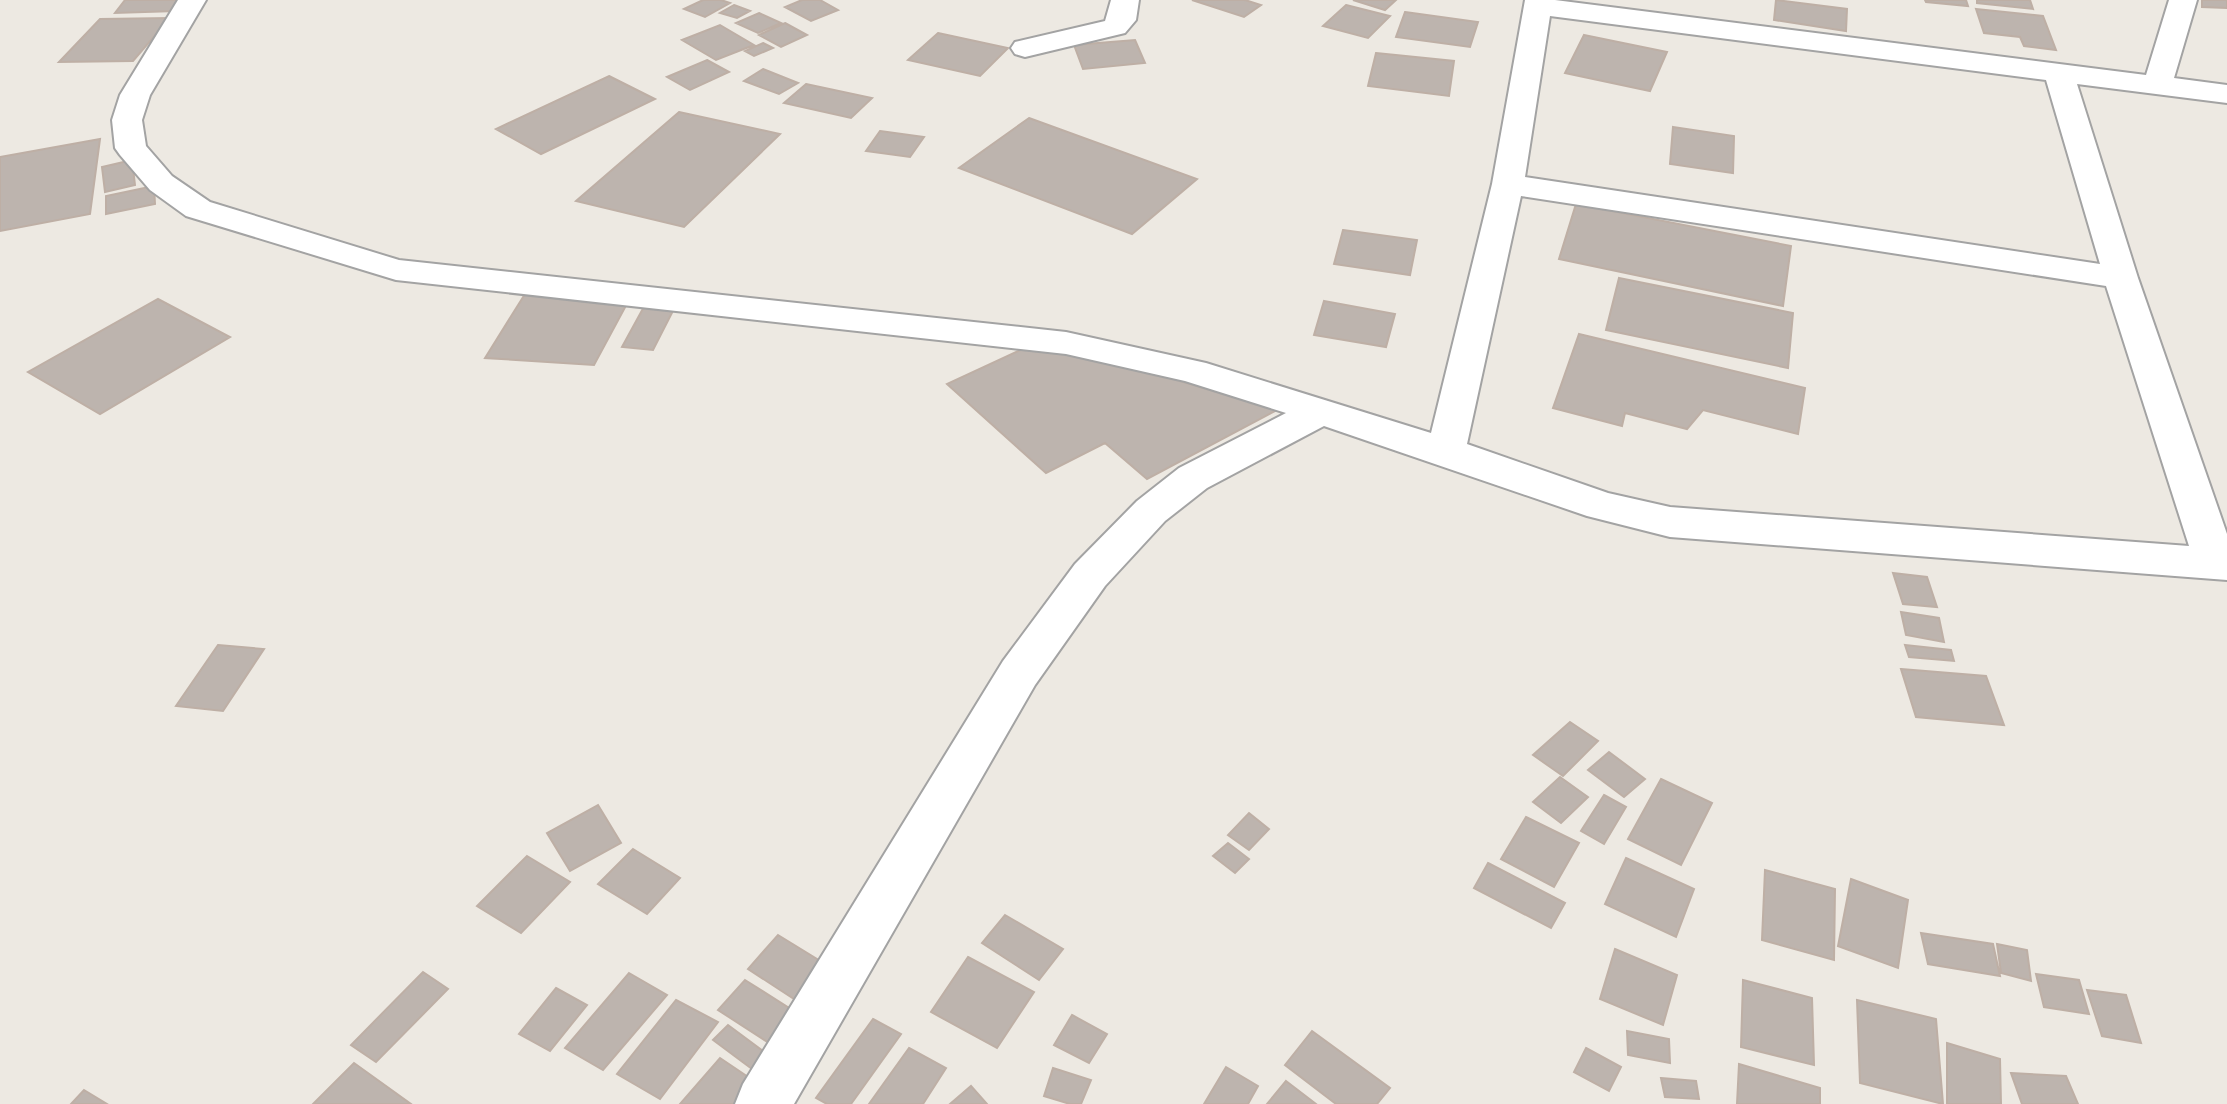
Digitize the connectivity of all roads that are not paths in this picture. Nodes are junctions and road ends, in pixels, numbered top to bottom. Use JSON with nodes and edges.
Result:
{"nodes":[{"id":1,"x":192,"y":0,"type":"edge"},
{"id":2,"x":1125,"y":0,"type":"edge"},
{"id":3,"x":2183,"y":0,"type":"edge"},
{"id":4,"x":1539,"y":3,"type":"edge"},
{"id":5,"x":1025,"y":48,"type":"dead end"},
{"id":6,"x":2059,"y":73,"type":"junction"},
{"id":7,"x":2158,"y":83,"type":"junction"},
{"id":8,"x":2227,"y":94,"type":"edge"},
{"id":9,"x":1508,"y":184,"type":"junction"},
{"id":10,"x":2121,"y":278,"type":"junction"},
{"id":11,"x":1321,"y":411,"type":"junction"},
{"id":12,"x":1446,"y":451,"type":"junction"},
{"id":13,"x":2222,"y":564,"type":"edge"},
{"id":14,"x":763,"y":1104,"type":"edge"}],
"edges":[{"from":1,"to":11,"type":"street"},
{"from":2,"to":5,"type":"street"},
{"from":3,"to":7,"type":"street"},
{"from":4,"to":6,"type":"street"},
{"from":4,"to":9,"type":"street"},
{"from":6,"to":7,"type":"street"},
{"from":6,"to":10,"type":"street"},
{"from":7,"to":8,"type":"street"},
{"from":9,"to":10,"type":"street"},
{"from":9,"to":12,"type":"street"},
{"from":10,"to":13,"type":"street"},
{"from":11,"to":12,"type":"street"},
{"from":11,"to":14,"type":"street"},
{"from":12,"to":13,"type":"street"}]}
